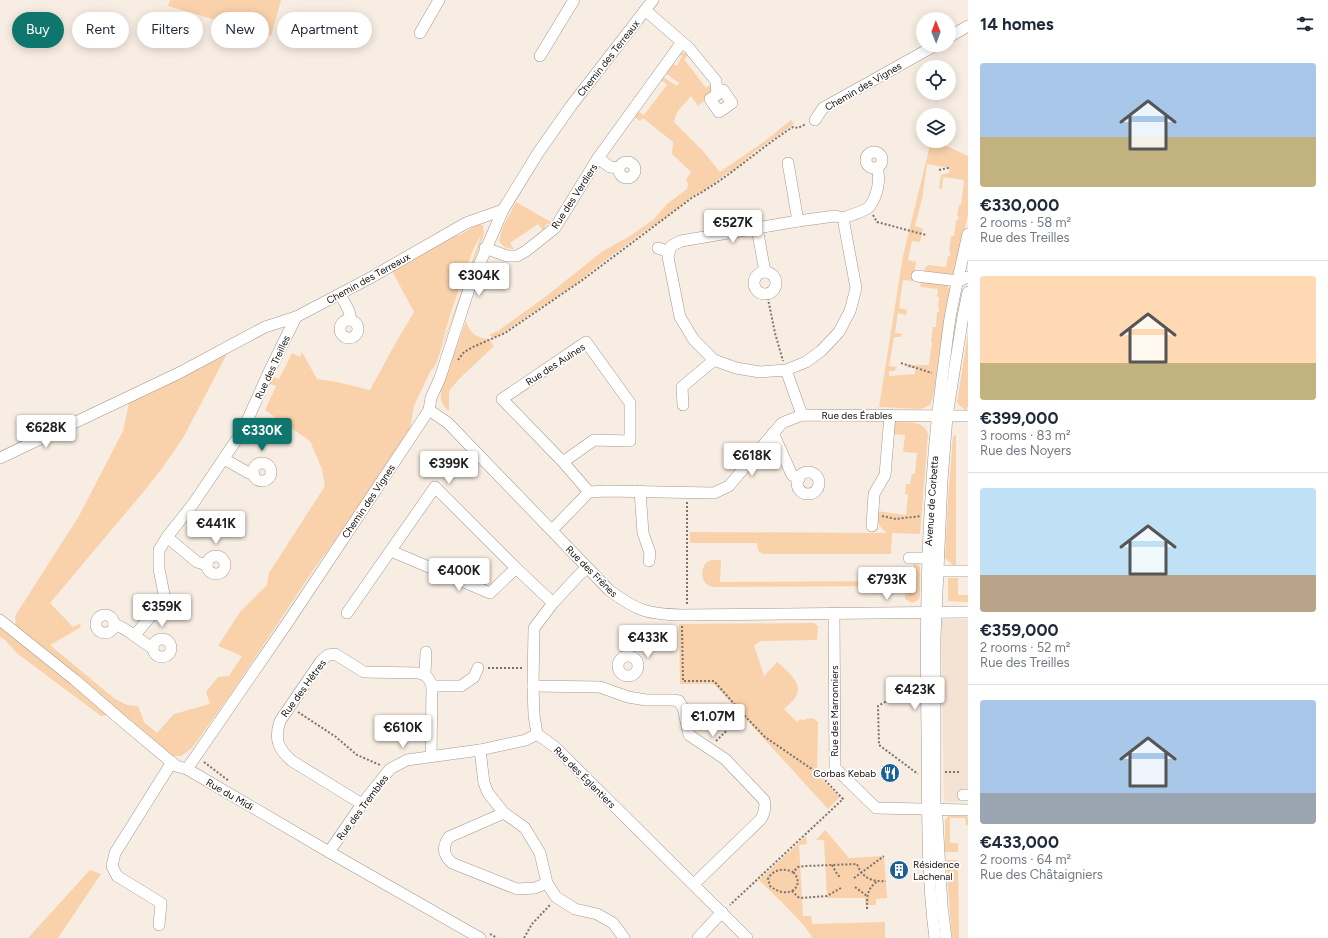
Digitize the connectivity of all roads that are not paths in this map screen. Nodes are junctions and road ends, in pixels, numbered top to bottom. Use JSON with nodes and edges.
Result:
{"nodes":[{"id":1,"x":439,"y":0,"type":"edge"},
{"id":2,"x":574,"y":0,"type":"edge"},
{"id":3,"x":653,"y":0,"type":"edge"},
{"id":4,"x":645,"y":10,"type":"junction"},
{"id":5,"x":968,"y":26,"type":"edge"},
{"id":6,"x":420,"y":33,"type":"dead end"},
{"id":7,"x":956,"y":33,"type":"edge"},
{"id":8,"x":682,"y":42,"type":"junction"},
{"id":9,"x":923,"y":52,"type":"edge"},
{"id":10,"x":540,"y":56,"type":"dead end"},
{"id":11,"x":717,"y":95,"type":"dead end"},
{"id":12,"x":814,"y":120,"type":"road end"},
{"id":13,"x":598,"y":158,"type":"junction"},
{"id":14,"x":788,"y":163,"type":"dead end"},
{"id":15,"x":619,"y":168,"type":"dead end"},
{"id":16,"x":877,"y":168,"type":"dead end"},
{"id":17,"x":503,"y":210,"type":"junction"},
{"id":18,"x":843,"y":218,"type":"junction"},
{"id":19,"x":798,"y":220,"type":"junction"},
{"id":20,"x":757,"y":228,"type":"junction"},
{"id":21,"x":968,"y":234,"type":"edge"},
{"id":22,"x":486,"y":248,"type":"junction"},
{"id":23,"x":917,"y":276,"type":"dead end"},
{"id":24,"x":963,"y":279,"type":"edge"},
{"id":25,"x":968,"y":292,"type":"edge"},
{"id":26,"x":340,"y":294,"type":"junction"},
{"id":27,"x":768,"y":294,"type":"road end"},
{"id":28,"x":296,"y":317,"type":"junction"},
{"id":29,"x":351,"y":320,"type":"dead end"},
{"id":30,"x":714,"y":360,"type":"junction"},
{"id":31,"x":786,"y":370,"type":"junction"},
{"id":32,"x":683,"y":405,"type":"dead end"},
{"id":33,"x":429,"y":410,"type":"junction"},
{"id":34,"x":802,"y":415,"type":"junction"},
{"id":35,"x":890,"y":415,"type":"junction"},
{"id":36,"x":942,"y":416,"type":"junction"},
{"id":37,"x":968,"y":416,"type":"edge"},
{"id":38,"x":772,"y":433,"type":"junction"},
{"id":39,"x":0,"y":458,"type":"edge"},
{"id":40,"x":224,"y":458,"type":"junction"},
{"id":41,"x":563,"y":462,"type":"junction"},
{"id":42,"x":254,"y":475,"type":"dead end"},
{"id":43,"x":799,"y":479,"type":"dead end"},
{"id":44,"x":640,"y":491,"type":"junction"},
{"id":45,"x":589,"y":492,"type":"junction"},
{"id":46,"x":872,"y":526,"type":"dead end"},
{"id":47,"x":552,"y":530,"type":"junction"},
{"id":48,"x":167,"y":537,"type":"junction"},
{"id":49,"x":391,"y":551,"type":"junction"},
{"id":50,"x":909,"y":558,"type":"dead end"},
{"id":51,"x":928,"y":558,"type":"junction"},
{"id":52,"x":649,"y":561,"type":"dead end"},
{"id":53,"x":207,"y":565,"type":"dead end"},
{"id":54,"x":516,"y":568,"type":"junction"},
{"id":55,"x":587,"y":568,"type":"junction"},
{"id":56,"x":938,"y":571,"type":"junction"},
{"id":57,"x":968,"y":571,"type":"edge"},
{"id":58,"x":553,"y":602,"type":"junction"},
{"id":59,"x":931,"y":612,"type":"junction"},
{"id":60,"x":968,"y":612,"type":"edge"},
{"id":61,"x":347,"y":613,"type":"dead end"},
{"id":62,"x":834,"y":613,"type":"junction"},
{"id":63,"x":0,"y":620,"type":"edge"},
{"id":64,"x":114,"y":624,"type":"dead end"},
{"id":65,"x":135,"y":635,"type":"junction"},
{"id":66,"x":153,"y":648,"type":"dead end"},
{"id":67,"x":426,"y":652,"type":"dead end"},
{"id":68,"x":478,"y":668,"type":"road end"},
{"id":69,"x":425,"y":674,"type":"junction"},
{"id":70,"x":628,"y":676,"type":"dead end"},
{"id":71,"x":432,"y":686,"type":"junction"},
{"id":72,"x":533,"y":686,"type":"junction"},
{"id":73,"x":628,"y":697,"type":"junction"},
{"id":74,"x":536,"y":734,"type":"junction"},
{"id":75,"x":480,"y":750,"type":"junction"},
{"id":76,"x":431,"y":756,"type":"junction"},
{"id":77,"x":172,"y":762,"type":"junction"},
{"id":78,"x":187,"y":769,"type":"junction"},
{"id":79,"x":362,"y":804,"type":"junction"},
{"id":80,"x":931,"y":809,"type":"junction"},
{"id":81,"x":968,"y":810,"type":"edge"},
{"id":82,"x":504,"y":812,"type":"junction"},
{"id":83,"x":329,"y":852,"type":"junction"},
{"id":84,"x":547,"y":883,"type":"junction"},
{"id":85,"x":694,"y":884,"type":"junction"},
{"id":86,"x":722,"y":912,"type":"junction"},
{"id":87,"x":159,"y":925,"type":"dead end"},
{"id":88,"x":480,"y":938,"type":"edge"},
{"id":89,"x":624,"y":938,"type":"edge"},
{"id":90,"x":698,"y":938,"type":"edge"},
{"id":91,"x":747,"y":938,"type":"edge"},
{"id":92,"x":935,"y":938,"type":"edge"},
{"id":93,"x":946,"y":938,"type":"edge"}],
"edges":[{"from":1,"to":6,"type":"street"},
{"from":2,"to":10,"type":"street"},
{"from":3,"to":4,"type":"street","name":"Chemin des Terreaux"},
{"from":4,"to":8,"type":"street"},
{"from":4,"to":17,"type":"street","name":"Chemin des Terreaux"},
{"from":5,"to":7,"type":"street"},
{"from":8,"to":11,"type":"street"},
{"from":8,"to":13,"type":"street","name":"Rue des Verdiers"},
{"from":9,"to":12,"type":"street","name":"Chemin des Vignes"},
{"from":13,"to":15,"type":"street","name":"Rue des Verdiers"},
{"from":13,"to":22,"type":"street","name":"Rue des Verdiers"},
{"from":14,"to":19,"type":"street"},
{"from":16,"to":18,"type":"street"},
{"from":17,"to":22,"type":"street","name":"Chemin des Vignes"},
{"from":17,"to":26,"type":"street","name":"Chemin des Terreaux"},
{"from":18,"to":19,"type":"street"},
{"from":18,"to":31,"type":"street"},
{"from":19,"to":20,"type":"street"},
{"from":20,"to":27,"type":"street"},
{"from":20,"to":30,"type":"street"},
{"from":21,"to":24,"type":"street","name":"Avenue de Corbetta"},
{"from":22,"to":33,"type":"street","name":"Chemin des Vignes"},
{"from":23,"to":24,"type":"street"},
{"from":24,"to":36,"type":"street","name":"Avenue de Corbetta"},
{"from":25,"to":36,"type":"street","name":"Avenue de Corbetta"},
{"from":26,"to":28,"type":"street","name":"Chemin des Terreaux"},
{"from":26,"to":29,"type":"street"},
{"from":28,"to":39,"type":"street","name":"Chemin des Terreaux"},
{"from":28,"to":40,"type":"street","name":"Rue des Treilles"},
{"from":30,"to":31,"type":"street"},
{"from":30,"to":32,"type":"street"},
{"from":31,"to":34,"type":"street"},
{"from":33,"to":47,"type":"street","name":"Rue des Frênes"},
{"from":33,"to":78,"type":"street","name":"Chemin des Vignes"},
{"from":34,"to":35,"type":"street","name":"Rue des Érables"},
{"from":34,"to":38,"type":"street","name":"Rue des Érables"},
{"from":35,"to":36,"type":"street","name":"Rue des Érables"},
{"from":35,"to":46,"type":"street"},
{"from":36,"to":37,"type":"street","name":"Rue des Érables"},
{"from":36,"to":51,"type":"street","name":"Avenue de Corbetta"},
{"from":36,"to":56,"type":"street","name":"Avenue de Corbetta"},
{"from":38,"to":43,"type":"street"},
{"from":38,"to":44,"type":"street","name":"Rue des Érables"},
{"from":40,"to":42,"type":"street"},
{"from":40,"to":48,"type":"street","name":"Rue des Treilles"},
{"from":41,"to":41,"type":"street","name":"Rue des Aulnes"},
{"from":41,"to":45,"type":"street","name":"Rue des Aulnes"},
{"from":44,"to":45,"type":"street","name":"Rue des Érables"},
{"from":44,"to":52,"type":"street"},
{"from":45,"to":47,"type":"street"},
{"from":47,"to":55,"type":"street","name":"Rue des Frênes"},
{"from":48,"to":53,"type":"street"},
{"from":48,"to":65,"type":"street","name":"Rue des Treilles"},
{"from":49,"to":54,"type":"street"},
{"from":49,"to":54,"type":"street"},
{"from":49,"to":61,"type":"street"},
{"from":50,"to":51,"type":"street"},
{"from":51,"to":59,"type":"street","name":"Avenue de Corbetta"},
{"from":54,"to":58,"type":"street"},
{"from":55,"to":58,"type":"street"},
{"from":55,"to":62,"type":"street","name":"Rue des Frênes"},
{"from":56,"to":57,"type":"street"},
{"from":56,"to":59,"type":"street","name":"Avenue de Corbetta"},
{"from":58,"to":72,"type":"street"},
{"from":59,"to":60,"type":"street","name":"Rue des Frênes"},
{"from":59,"to":62,"type":"street","name":"Rue des Frênes"},
{"from":59,"to":80,"type":"street","name":"Avenue de Corbetta"},
{"from":62,"to":80,"type":"street","name":"Rue des Marronniers"},
{"from":63,"to":77,"type":"street","name":"Rue du Midi"},
{"from":64,"to":65,"type":"street"},
{"from":65,"to":66,"type":"street"},
{"from":67,"to":69,"type":"street"},
{"from":68,"to":71,"type":"street"},
{"from":69,"to":71,"type":"street"},
{"from":69,"to":79,"type":"street","name":"Rue des Hêtres"},
{"from":70,"to":73,"type":"street"},
{"from":71,"to":76,"type":"street"},
{"from":72,"to":73,"type":"street"},
{"from":72,"to":74,"type":"street"},
{"from":73,"to":85,"type":"street"},
{"from":74,"to":75,"type":"street","name":"Rue des Trembles"},
{"from":74,"to":85,"type":"street","name":"Rue des Églantiers"},
{"from":75,"to":76,"type":"street","name":"Rue des Trembles"},
{"from":75,"to":82,"type":"street"},
{"from":76,"to":79,"type":"street","name":"Rue des Trembles"},
{"from":77,"to":78,"type":"street","name":"Rue du Midi"},
{"from":77,"to":87,"type":"street"},
{"from":78,"to":83,"type":"street","name":"Rue du Midi"},
{"from":79,"to":83,"type":"street","name":"Rue des Trembles"},
{"from":80,"to":81,"type":"street","name":"Rue des Marronniers"},
{"from":80,"to":92,"type":"street","name":"Avenue de Corbetta"},
{"from":80,"to":93,"type":"street","name":"Avenue de Corbetta"},
{"from":82,"to":84,"type":"street"},
{"from":82,"to":84,"type":"street"},
{"from":83,"to":88,"type":"street","name":"Rue du Midi"},
{"from":84,"to":89,"type":"street"},
{"from":85,"to":86,"type":"street","name":"Rue des Églantiers"},
{"from":86,"to":90,"type":"street"},
{"from":86,"to":91,"type":"street","name":"Rue des Églantiers"}]}
